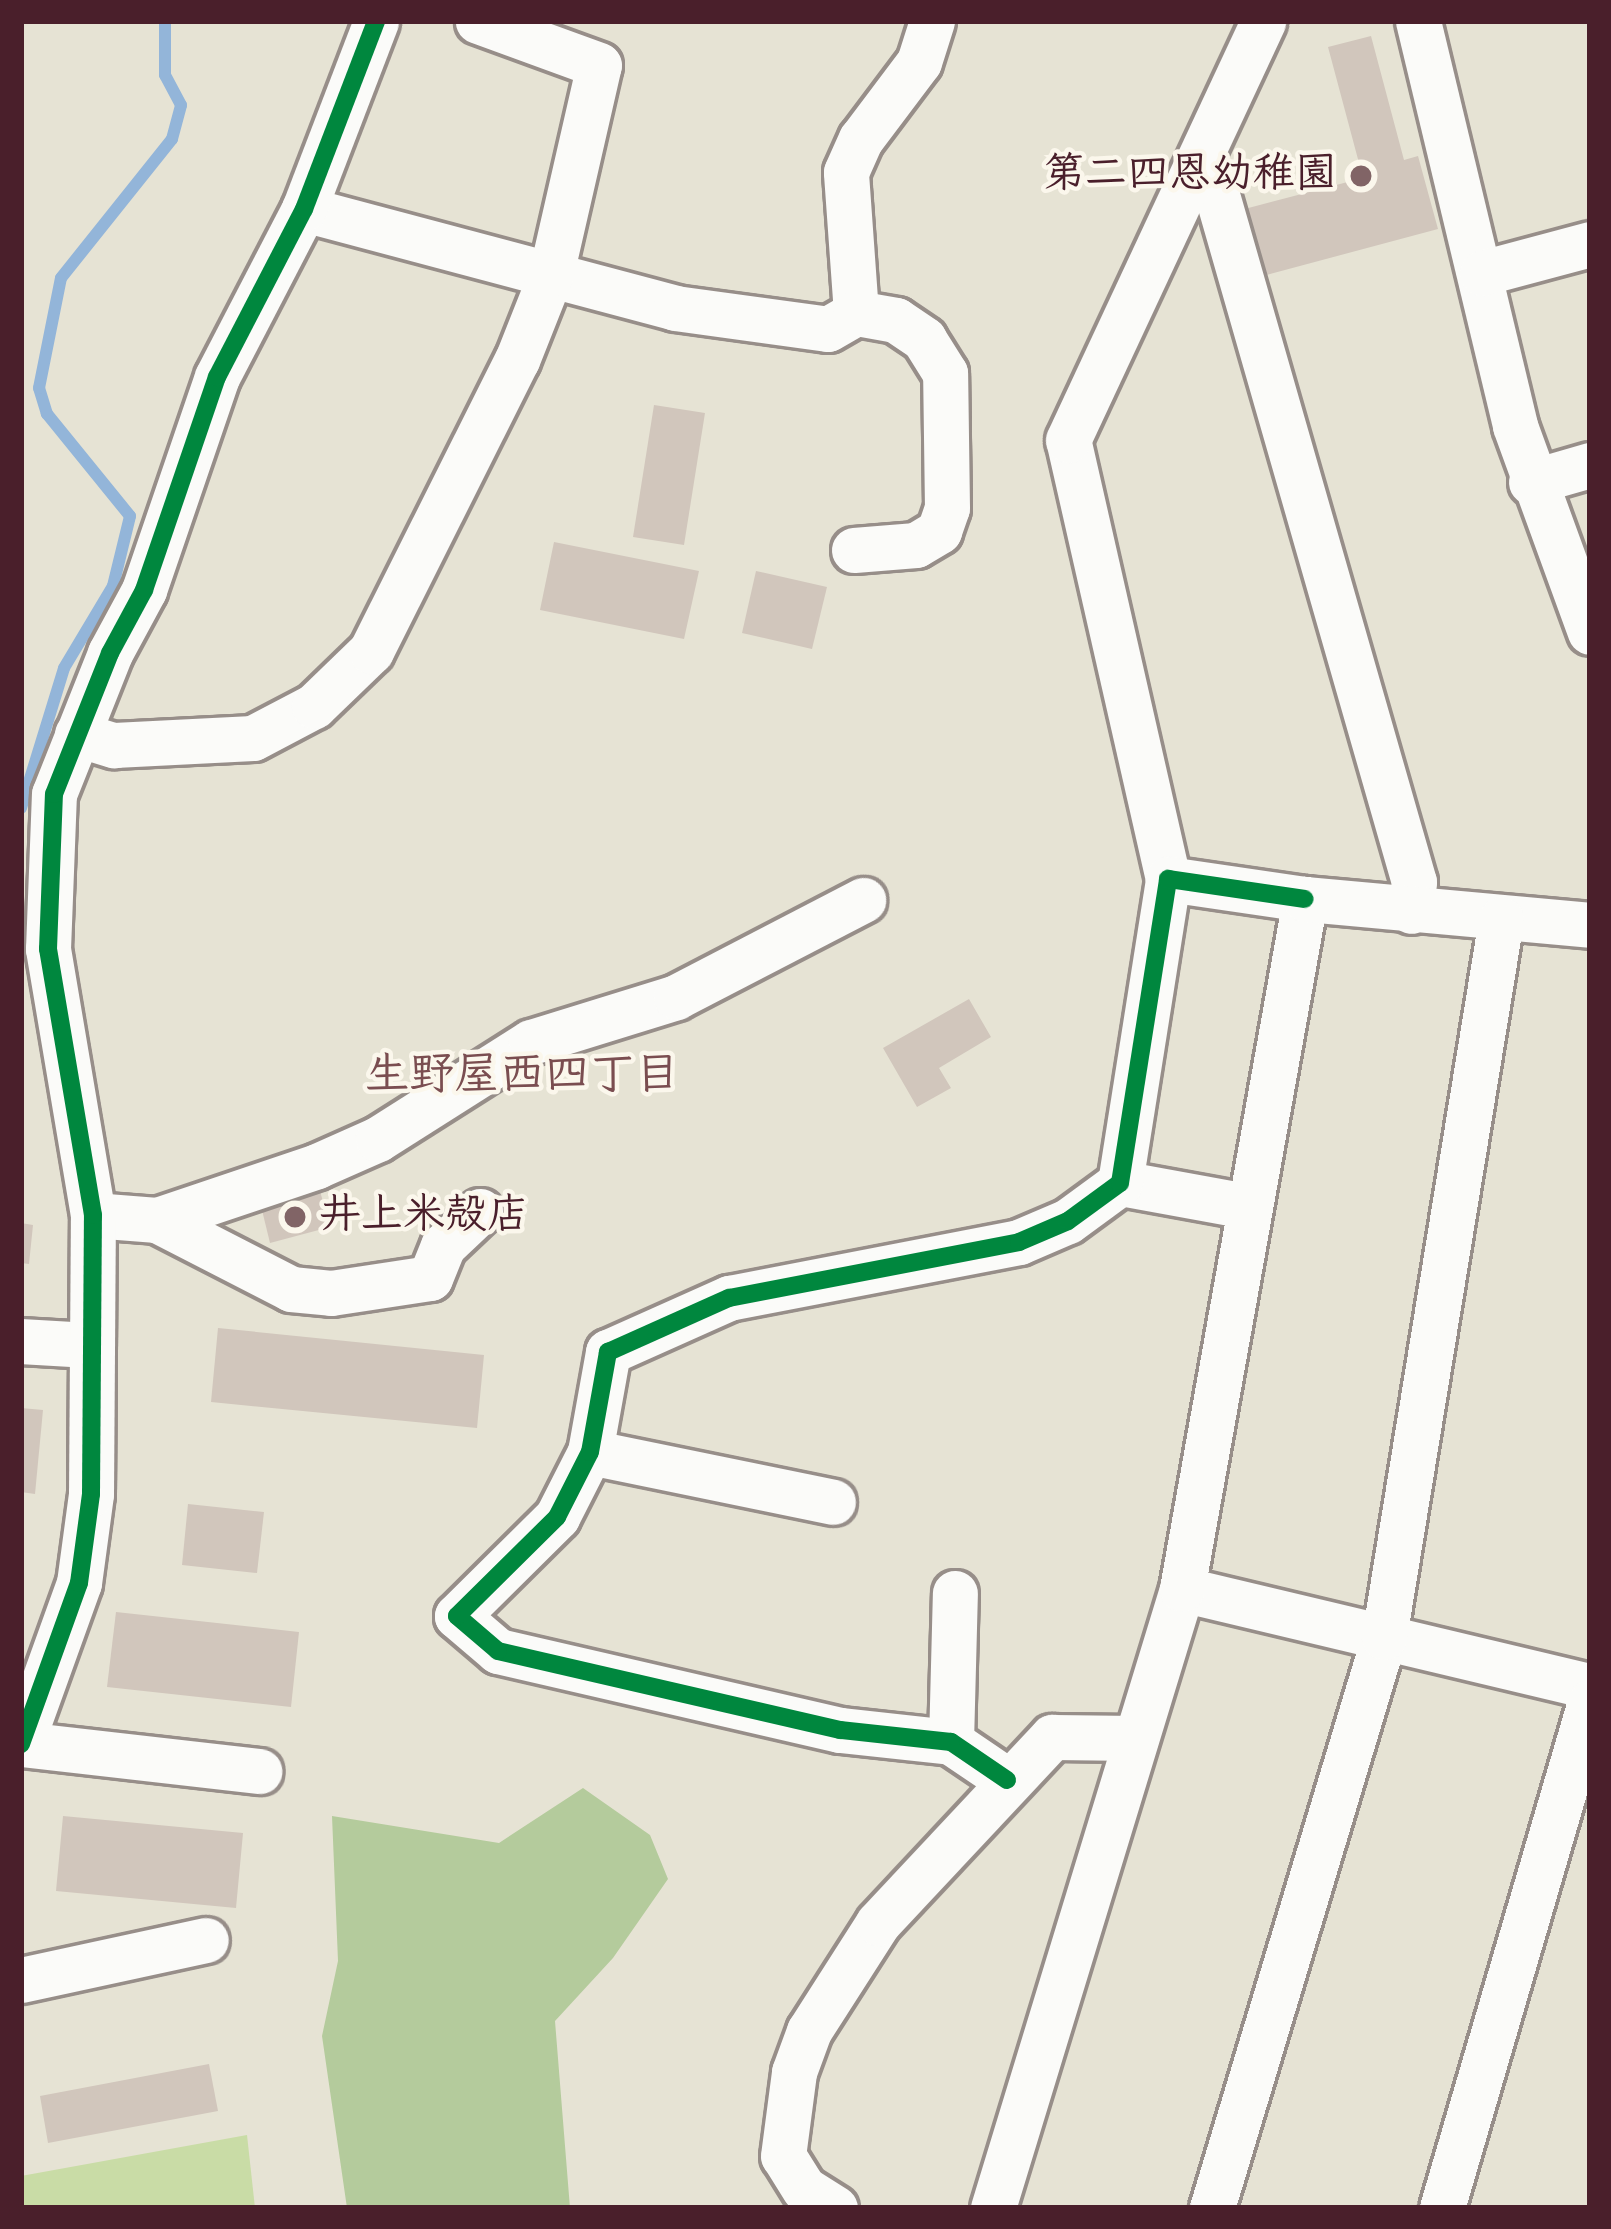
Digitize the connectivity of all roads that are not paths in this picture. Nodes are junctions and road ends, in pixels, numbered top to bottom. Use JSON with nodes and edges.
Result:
{"nodes":[{"id":1,"x":376,"y":21,"type":"edge"},
{"id":2,"x":478,"y":21,"type":"edge"},
{"id":3,"x":932,"y":21,"type":"edge"},
{"id":4,"x":1263,"y":21,"type":"edge"},
{"id":5,"x":1418,"y":21,"type":"edge"},
{"id":6,"x":1198,"y":164,"type":"junction"},
{"id":7,"x":304,"y":209,"type":"junction"},
{"id":8,"x":1590,"y":244,"type":"edge"},
{"id":9,"x":1482,"y":273,"type":"junction"},
{"id":10,"x":551,"y":274,"type":"junction"},
{"id":11,"x":856,"y":314,"type":"junction"},
{"id":12,"x":1590,"y":465,"type":"edge"},
{"id":13,"x":1531,"y":482,"type":"junction"},
{"id":14,"x":854,"y":550,"type":"dead end"},
{"id":15,"x":1590,"y":632,"type":"edge"},
{"id":16,"x":77,"y":734,"type":"junction"},
{"id":17,"x":34,"y":840,"type":"edge"},
{"id":18,"x":1168,"y":879,"type":"junction"},
{"id":19,"x":1305,"y":899,"type":"junction"},
{"id":20,"x":863,"y":900,"type":"dead end"},
{"id":21,"x":1411,"y":910,"type":"junction"},
{"id":22,"x":1502,"y":919,"type":"junction"},
{"id":23,"x":1590,"y":925,"type":"edge"},
{"id":24,"x":1120,"y":1183,"type":"junction"},
{"id":25,"x":1247,"y":1206,"type":"junction"},
{"id":26,"x":480,"y":1211,"type":"dead end"},
{"id":27,"x":93,"y":1215,"type":"junction"},
{"id":28,"x":157,"y":1220,"type":"junction"},
{"id":29,"x":21,"y":1341,"type":"edge"},
{"id":30,"x":88,"y":1345,"type":"junction"},
{"id":31,"x":590,"y":1452,"type":"junction"},
{"id":32,"x":833,"y":1502,"type":"dead end"},
{"id":33,"x":1182,"y":1589,"type":"junction"},
{"id":34,"x":955,"y":1594,"type":"dead end"},
{"id":35,"x":1384,"y":1637,"type":"junction"},
{"id":36,"x":1590,"y":1686,"type":"edge"},
{"id":37,"x":1590,"y":1702,"type":"edge"},
{"id":38,"x":1136,"y":1738,"type":"junction"},
{"id":39,"x":950,"y":1742,"type":"junction"},
{"id":40,"x":21,"y":1744,"type":"edge"},
{"id":41,"x":259,"y":1771,"type":"dead end"},
{"id":42,"x":1007,"y":1780,"type":"junction"},
{"id":43,"x":206,"y":1940,"type":"dead end"},
{"id":44,"x":21,"y":1980,"type":"edge"},
{"id":45,"x":835,"y":2208,"type":"edge"},
{"id":46,"x":993,"y":2208,"type":"edge"},
{"id":47,"x":1212,"y":2208,"type":"edge"},
{"id":48,"x":1442,"y":2208,"type":"edge"}],
"edges":[{"from":1,"to":7,"type":"street"},
{"from":2,"to":10,"type":"street"},
{"from":3,"to":11,"type":"street"},
{"from":4,"to":6,"type":"street"},
{"from":5,"to":9,"type":"street"},
{"from":6,"to":18,"type":"street"},
{"from":6,"to":21,"type":"street"},
{"from":7,"to":10,"type":"street"},
{"from":7,"to":16,"type":"street"},
{"from":8,"to":9,"type":"street"},
{"from":9,"to":13,"type":"street"},
{"from":10,"to":11,"type":"street"},
{"from":10,"to":16,"type":"street"},
{"from":11,"to":14,"type":"street"},
{"from":12,"to":13,"type":"street"},
{"from":13,"to":15,"type":"street"},
{"from":16,"to":17,"type":"street"},
{"from":17,"to":27,"type":"street"},
{"from":18,"to":19,"type":"street"},
{"from":18,"to":24,"type":"street"},
{"from":19,"to":21,"type":"street"},
{"from":19,"to":25,"type":"street"},
{"from":20,"to":28,"type":"street"},
{"from":21,"to":22,"type":"street"},
{"from":22,"to":23,"type":"street"},
{"from":22,"to":35,"type":"street"},
{"from":24,"to":25,"type":"street"},
{"from":24,"to":31,"type":"street"},
{"from":25,"to":33,"type":"street"},
{"from":26,"to":28,"type":"street"},
{"from":27,"to":28,"type":"street"},
{"from":27,"to":30,"type":"street"},
{"from":29,"to":30,"type":"street"},
{"from":30,"to":40,"type":"street"},
{"from":31,"to":32,"type":"street"},
{"from":31,"to":39,"type":"street"},
{"from":33,"to":35,"type":"street"},
{"from":33,"to":38,"type":"street"},
{"from":34,"to":39,"type":"street"},
{"from":35,"to":36,"type":"street"},
{"from":35,"to":47,"type":"street"},
{"from":37,"to":48,"type":"street"},
{"from":38,"to":42,"type":"street"},
{"from":38,"to":46,"type":"street"},
{"from":39,"to":42,"type":"street"},
{"from":40,"to":41,"type":"street"},
{"from":42,"to":45,"type":"street"},
{"from":43,"to":44,"type":"street"}]}
